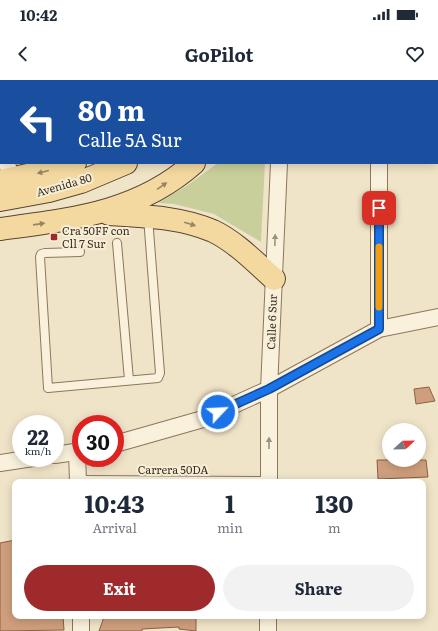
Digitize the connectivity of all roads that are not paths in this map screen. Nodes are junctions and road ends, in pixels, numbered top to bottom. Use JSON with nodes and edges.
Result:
{"nodes":[{"id":1,"x":73,"y":164,"type":"edge"},
{"id":2,"x":124,"y":164,"type":"edge"},
{"id":3,"x":193,"y":164,"type":"edge"},
{"id":4,"x":279,"y":164,"type":"edge"},
{"id":5,"x":379,"y":164,"type":"edge"},
{"id":6,"x":7,"y":184,"type":"edge"},
{"id":7,"x":96,"y":214,"type":"junction"},
{"id":8,"x":148,"y":216,"type":"junction"},
{"id":9,"x":0,"y":229,"type":"edge"},
{"id":10,"x":117,"y":243,"type":"dead end"},
{"id":11,"x":80,"y":252,"type":"dead end"},
{"id":12,"x":274,"y":279,"type":"junction"},
{"id":13,"x":438,"y":317,"type":"edge"},
{"id":14,"x":379,"y":329,"type":"junction"},
{"id":15,"x":129,"y":380,"type":"junction"},
{"id":16,"x":269,"y":389,"type":"junction"},
{"id":17,"x":124,"y":441,"type":"edge"},
{"id":18,"x":12,"y":461,"type":"edge"},
{"id":19,"x":0,"y":463,"type":"edge"},
{"id":20,"x":78,"y":467,"type":"edge"},
{"id":21,"x":78,"y":479,"type":"edge"},
{"id":22,"x":269,"y":479,"type":"edge"},
{"id":23,"x":81,"y":619,"type":"edge"},
{"id":24,"x":268,"y":619,"type":"edge"},
{"id":25,"x":81,"y":631,"type":"edge"},
{"id":26,"x":268,"y":631,"type":"edge"}],
"edges":[{"from":1,"to":6,"type":"main road","name":"Avenida 80","one_way":true},
{"from":2,"to":6,"type":"main road","name":"Avenida 80"},
{"from":7,"to":3,"type":"main road","one_way":true},
{"from":12,"to":4,"type":"street","name":"Calle 6 Sur","one_way":true},
{"from":5,"to":14,"type":"street"},
{"from":7,"to":8,"type":"main road"},
{"from":9,"to":7,"type":"main road","one_way":true},
{"from":8,"to":12,"type":"main road","one_way":true},
{"from":8,"to":15,"type":"lane"},
{"from":10,"to":15,"type":"lane"},
{"from":11,"to":15,"type":"lane"},
{"from":12,"to":16,"type":"street","name":"Calle 6 Sur"},
{"from":13,"to":14,"type":"street"},
{"from":14,"to":16,"type":"street"},
{"from":16,"to":17,"type":"street"},
{"from":22,"to":16,"type":"street","name":"Calle 6 Sur","one_way":true},
{"from":18,"to":19,"type":"street"},
{"from":20,"to":21,"type":"street"},
{"from":23,"to":25,"type":"street"},
{"from":24,"to":26,"type":"street"}]}
